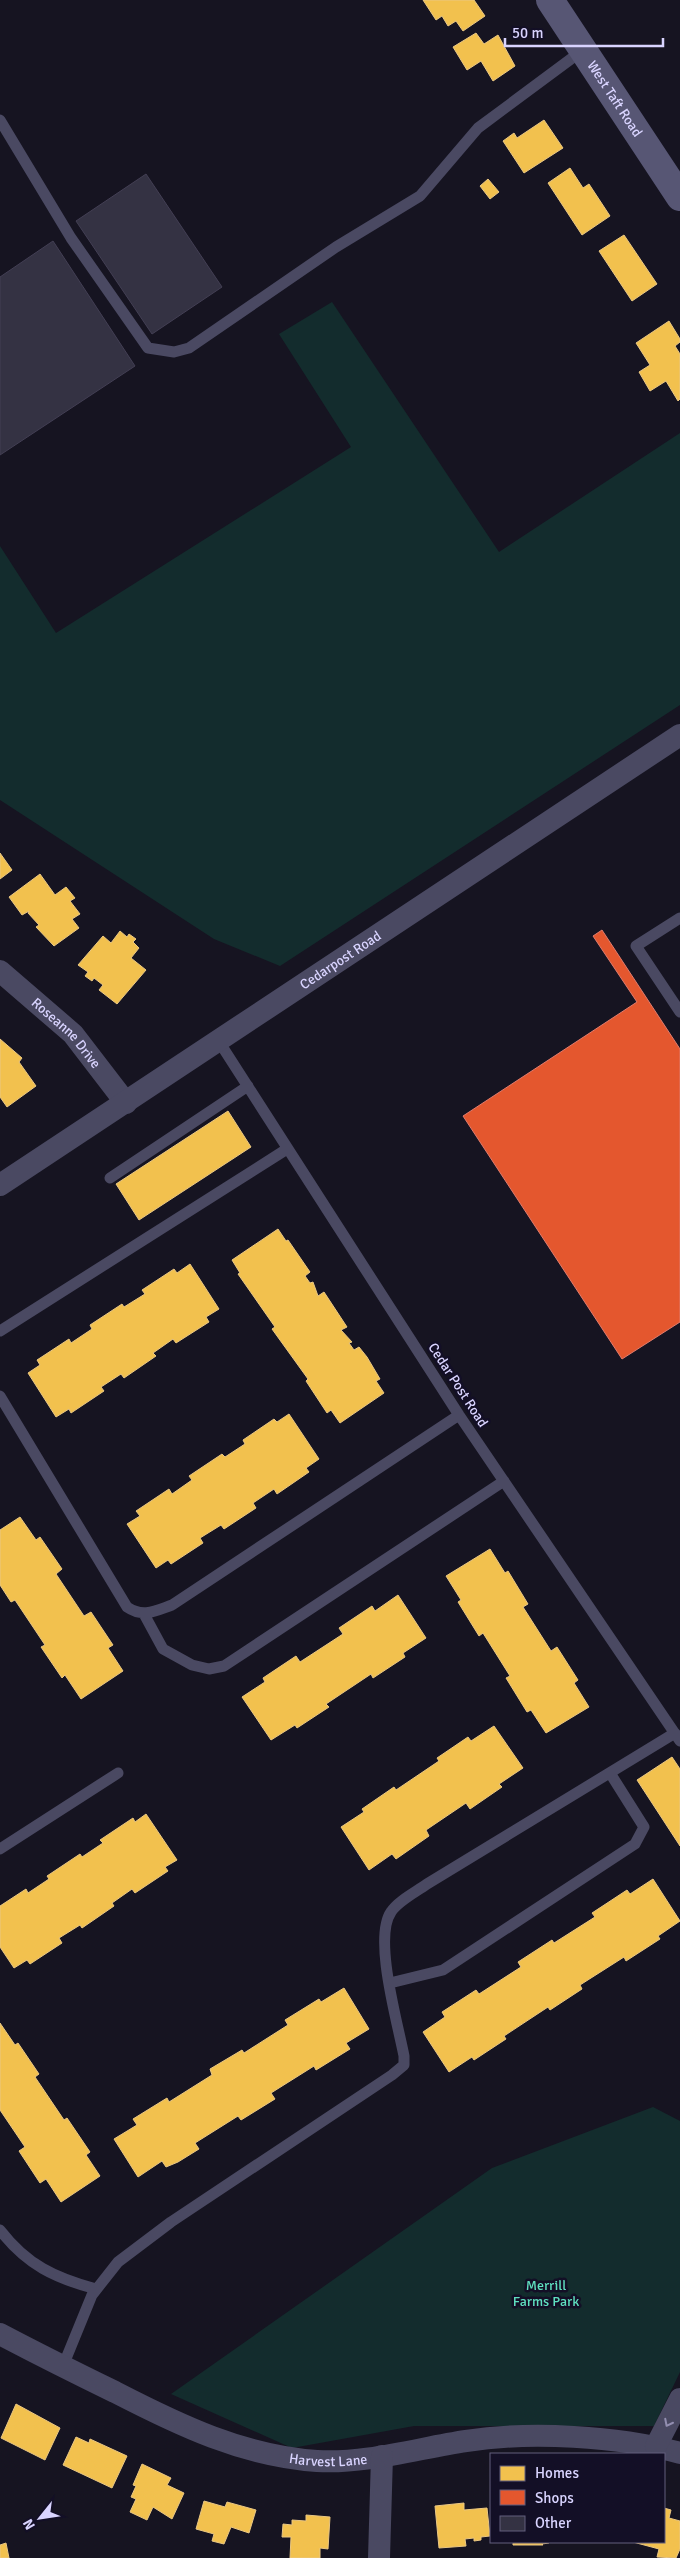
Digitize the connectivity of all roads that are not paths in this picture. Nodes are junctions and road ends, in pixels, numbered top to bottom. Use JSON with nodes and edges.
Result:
{"nodes":[{"id":1,"x":550,"y":0,"type":"edge"},
{"id":2,"x":583,"y":50,"type":"junction"},
{"id":3,"x":0,"y":120,"type":"edge"},
{"id":4,"x":680,"y":197,"type":"edge"},
{"id":5,"x":680,"y":735,"type":"edge"},
{"id":6,"x":680,"y":918,"type":"edge"},
{"id":7,"x":0,"y":970,"type":"edge"},
{"id":8,"x":680,"y":1012,"type":"edge"},
{"id":9,"x":218,"y":1040,"type":"junction"},
{"id":10,"x":248,"y":1086,"type":"junction"},
{"id":11,"x":126,"y":1103,"type":"junction"},
{"id":12,"x":287,"y":1149,"type":"junction"},
{"id":13,"x":110,"y":1178,"type":"dead end"},
{"id":14,"x":0,"y":1185,"type":"edge"},
{"id":15,"x":0,"y":1331,"type":"edge"},
{"id":16,"x":0,"y":1396,"type":"edge"},
{"id":17,"x":459,"y":1415,"type":"junction"},
{"id":18,"x":504,"y":1481,"type":"junction"},
{"id":19,"x":144,"y":1614,"type":"junction"},
{"id":20,"x":677,"y":1737,"type":"edge"},
{"id":21,"x":118,"y":1773,"type":"dead end"},
{"id":22,"x":610,"y":1773,"type":"junction"},
{"id":23,"x":0,"y":1849,"type":"edge"},
{"id":24,"x":390,"y":1983,"type":"junction"},
{"id":25,"x":0,"y":2230,"type":"edge"},
{"id":26,"x":96,"y":2289,"type":"junction"},
{"id":27,"x":0,"y":2334,"type":"edge"},
{"id":28,"x":63,"y":2366,"type":"junction"},
{"id":29,"x":680,"y":2399,"type":"edge"},
{"id":30,"x":656,"y":2446,"type":"junction"},
{"id":31,"x":680,"y":2453,"type":"edge"},
{"id":32,"x":382,"y":2456,"type":"junction"},
{"id":33,"x":379,"y":2558,"type":"edge"}],
"edges":[{"from":1,"to":2,"type":"main road","name":"West Taft Road"},
{"from":2,"to":3,"type":"lane"},
{"from":2,"to":4,"type":"main road","name":"West Taft Road"},
{"from":5,"to":9,"type":"street","name":"Cedarpost Road"},
{"from":6,"to":8,"type":"lane"},
{"from":7,"to":11,"type":"street","name":"Roseanne Drive"},
{"from":9,"to":10,"type":"lane","name":"Cedar Post Road"},
{"from":9,"to":11,"type":"street","name":"Cedarpost Road"},
{"from":10,"to":12,"type":"lane","name":"Cedar Post Road"},
{"from":10,"to":13,"type":"lane"},
{"from":11,"to":14,"type":"street","name":"Cedarpost Road"},
{"from":12,"to":15,"type":"lane"},
{"from":12,"to":17,"type":"lane","name":"Cedar Post Road"},
{"from":16,"to":19,"type":"lane"},
{"from":17,"to":18,"type":"lane","name":"Cedar Post Road"},
{"from":17,"to":19,"type":"lane"},
{"from":18,"to":19,"type":"lane"},
{"from":18,"to":20,"type":"lane","name":"Cedar Post Road"},
{"from":20,"to":22,"type":"lane"},
{"from":21,"to":23,"type":"lane"},
{"from":22,"to":24,"type":"lane"},
{"from":22,"to":24,"type":"lane"},
{"from":24,"to":26,"type":"lane"},
{"from":25,"to":26,"type":"lane"},
{"from":26,"to":28,"type":"lane"},
{"from":27,"to":28,"type":"street","name":"Harvest Lane"},
{"from":28,"to":32,"type":"street","name":"Harvest Lane"},
{"from":29,"to":30,"type":"street","one_way":true},
{"from":30,"to":31,"type":"street","name":"Harvest Lane"},
{"from":30,"to":32,"type":"street","name":"Harvest Lane"},
{"from":32,"to":33,"type":"street"}]}
